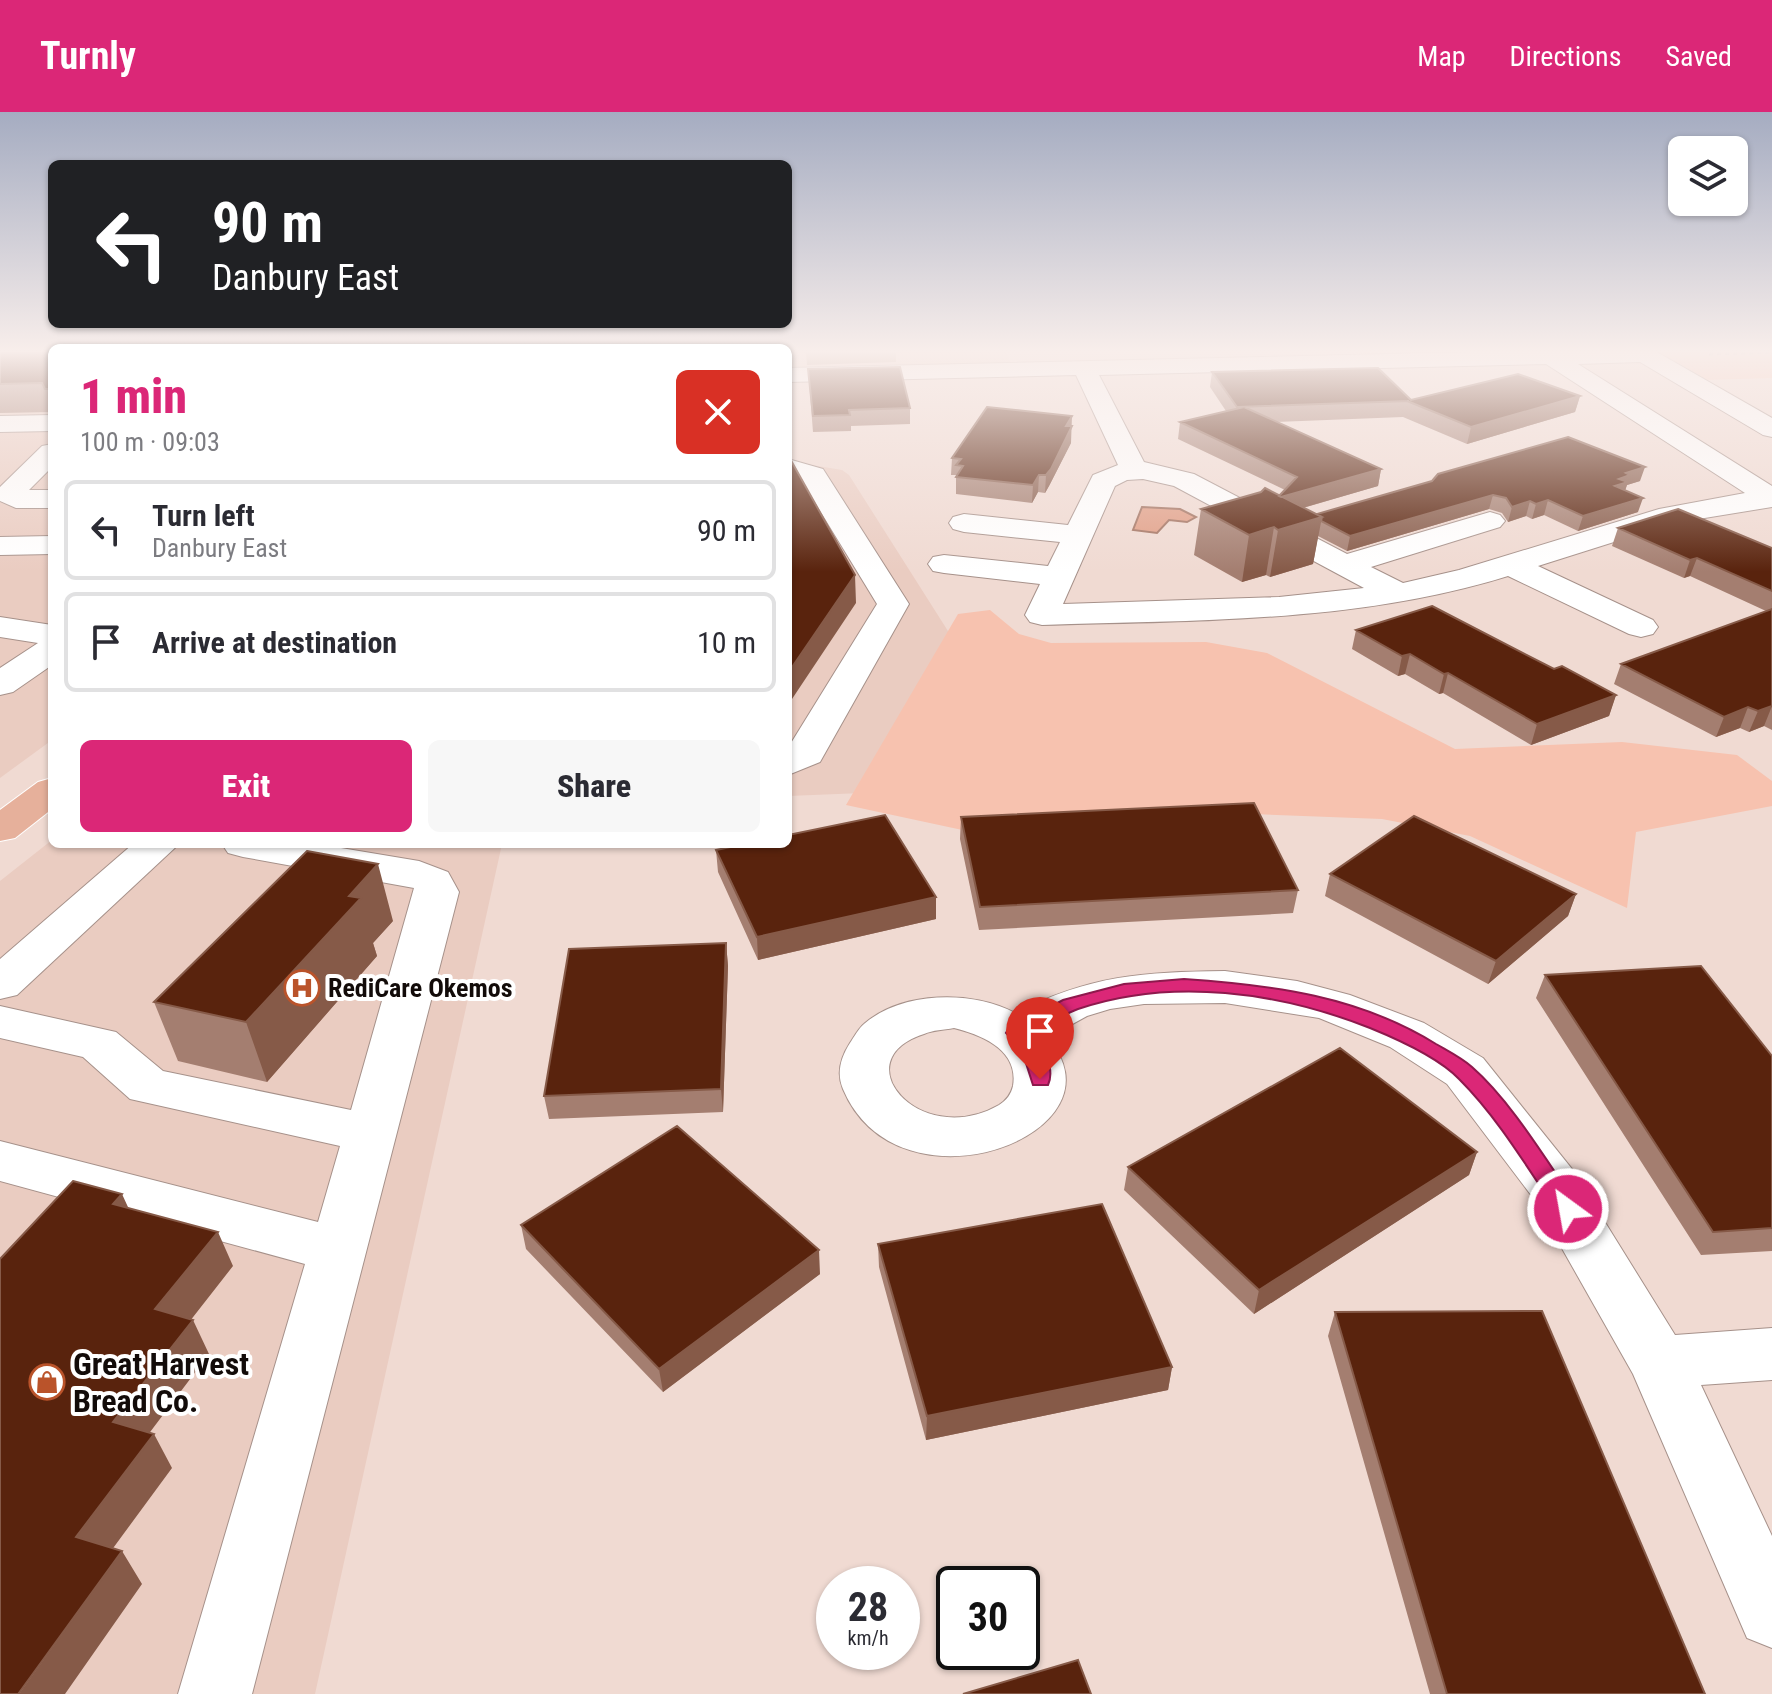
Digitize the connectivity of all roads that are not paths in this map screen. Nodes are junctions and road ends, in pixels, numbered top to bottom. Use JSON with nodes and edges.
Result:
{"nodes":[{"id":1,"x":1112,"y":425,"type":"edge"},
{"id":2,"x":1658,"y":425,"type":"edge"},
{"id":3,"x":48,"y":456,"type":"edge"},
{"id":4,"x":792,"y":468,"type":"edge"},
{"id":5,"x":1135,"y":471,"type":"junction"},
{"id":6,"x":1772,"y":497,"type":"edge"},
{"id":7,"x":48,"y":499,"type":"edge"},
{"id":8,"x":1317,"y":516,"type":"edge"},
{"id":9,"x":1490,"y":521,"type":"dead end"},
{"id":10,"x":964,"y":523,"type":"dead end"},
{"id":11,"x":1274,"y":528,"type":"junction"},
{"id":12,"x":1078,"y":535,"type":"junction"},
{"id":13,"x":48,"y":545,"type":"edge"},
{"id":14,"x":0,"y":546,"type":"edge"},
{"id":15,"x":944,"y":564,"type":"dead end"},
{"id":16,"x":1344,"y":565,"type":"junction"},
{"id":17,"x":1510,"y":565,"type":"junction"},
{"id":18,"x":1059,"y":577,"type":"junction"},
{"id":19,"x":1399,"y":594,"type":"junction"},
{"id":20,"x":0,"y":627,"type":"edge"},
{"id":21,"x":1641,"y":627,"type":"dead end"},
{"id":22,"x":48,"y":634,"type":"edge"},
{"id":23,"x":48,"y":652,"type":"edge"},
{"id":24,"x":0,"y":684,"type":"edge"},
{"id":25,"x":792,"y":761,"type":"edge"},
{"id":26,"x":48,"y":793,"type":"edge"},
{"id":27,"x":2,"y":827,"type":"edge"},
{"id":28,"x":153,"y":848,"type":"edge"},
{"id":29,"x":266,"y":848,"type":"edge"},
{"id":30,"x":0,"y":984,"type":"edge"},
{"id":31,"x":0,"y":1022,"type":"edge"},
{"id":32,"x":1016,"y":1033,"type":"dead end"},
{"id":33,"x":370,"y":1133,"type":"junction"},
{"id":34,"x":0,"y":1161,"type":"edge"},
{"id":35,"x":76,"y":1181,"type":"junction"},
{"id":36,"x":33,"y":1227,"type":"edge"},
{"id":37,"x":337,"y":1250,"type":"junction"},
{"id":38,"x":1772,"y":1354,"type":"edge"},
{"id":39,"x":1659,"y":1362,"type":"junction"},
{"id":40,"x":1772,"y":1613,"type":"edge"},
{"id":41,"x":215,"y":1694,"type":"edge"}],
"edges":[{"from":1,"to":5,"type":"street"},
{"from":2,"to":6,"type":"street"},
{"from":3,"to":7,"type":"street"},
{"from":4,"to":25,"type":"street"},
{"from":5,"to":11,"type":"street"},
{"from":5,"to":12,"type":"street"},
{"from":6,"to":17,"type":"street"},
{"from":8,"to":11,"type":"street"},
{"from":9,"to":16,"type":"street"},
{"from":10,"to":12,"type":"street"},
{"from":11,"to":16,"type":"street"},
{"from":12,"to":18,"type":"street"},
{"from":13,"to":14,"type":"street"},
{"from":15,"to":18,"type":"street"},
{"from":16,"to":19,"type":"street"},
{"from":17,"to":19,"type":"street"},
{"from":17,"to":21,"type":"street"},
{"from":18,"to":19,"type":"street"},
{"from":20,"to":22,"type":"street"},
{"from":23,"to":24,"type":"street"},
{"from":26,"to":27,"type":"main road"},
{"from":28,"to":30,"type":"street"},
{"from":29,"to":33,"type":"street"},
{"from":31,"to":33,"type":"street"},
{"from":32,"to":39,"type":"street"},
{"from":33,"to":37,"type":"street"},
{"from":34,"to":35,"type":"street"},
{"from":35,"to":36,"type":"street"},
{"from":35,"to":37,"type":"street"},
{"from":37,"to":41,"type":"street"},
{"from":38,"to":39,"type":"street"},
{"from":39,"to":40,"type":"street"}]}
